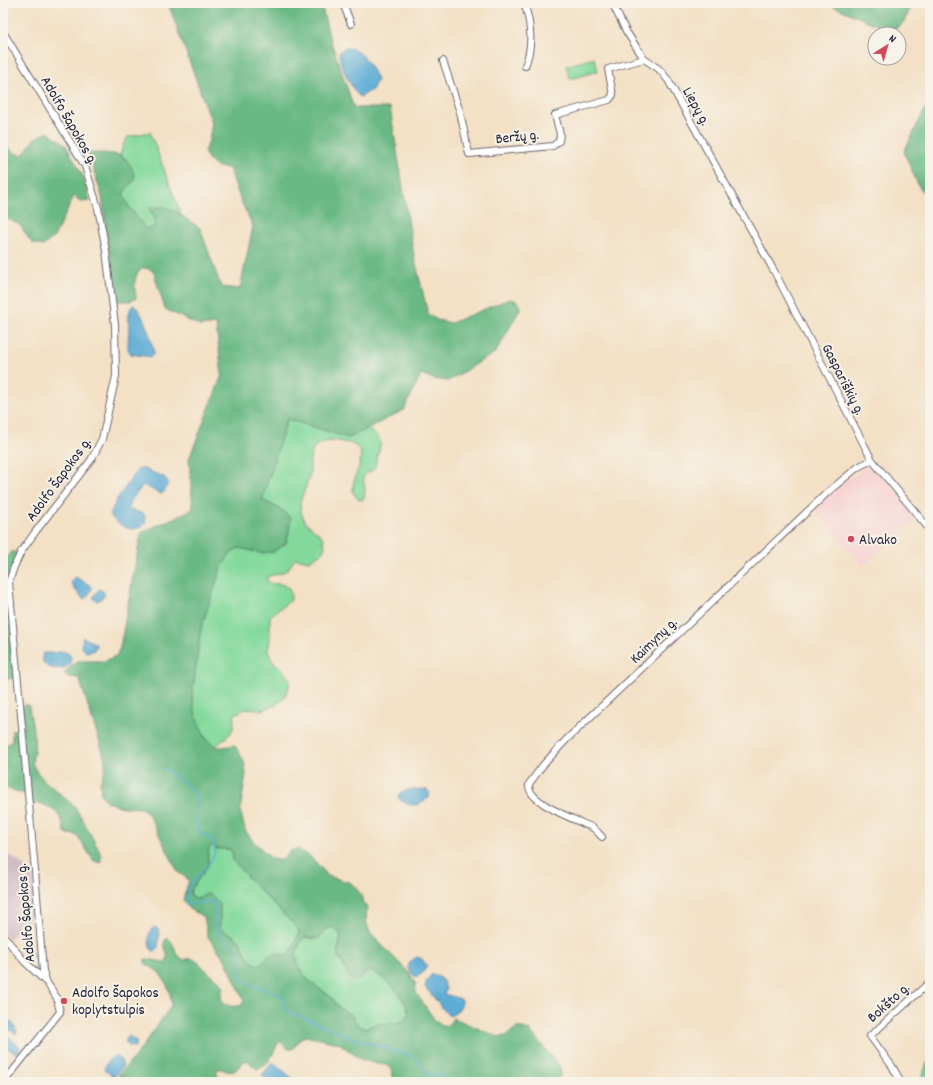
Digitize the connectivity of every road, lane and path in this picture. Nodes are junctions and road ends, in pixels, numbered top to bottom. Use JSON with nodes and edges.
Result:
{"nodes":[{"id":1,"x":343,"y":3,"type":"edge"},
{"id":2,"x":524,"y":3,"type":"edge"},
{"id":3,"x":612,"y":3,"type":"edge"},
{"id":4,"x":351,"y":24,"type":"dead end"},
{"id":5,"x":3,"y":32,"type":"edge"},
{"id":6,"x":644,"y":60,"type":"junction"},
{"id":7,"x":443,"y":61,"type":"dead end"},
{"id":8,"x":525,"y":66,"type":"dead end"},
{"id":9,"x":751,"y":229,"type":"joint"},
{"id":10,"x":872,"y":460,"type":"junction"},
{"id":11,"x":930,"y":530,"type":"edge"},
{"id":12,"x":602,"y":837,"type":"dead end"},
{"id":13,"x":3,"y":935,"type":"edge"},
{"id":14,"x":930,"y":982,"type":"edge"},
{"id":15,"x":47,"y":983,"type":"junction"},
{"id":16,"x":4,"y":1082,"type":"edge"},
{"id":17,"x":901,"y":1082,"type":"edge"}],
"edges":[{"from":1,"to":4,"type":"street"},
{"from":2,"to":8,"type":"street"},
{"from":3,"to":6,"type":"street","name":"Liepų g."},
{"from":5,"to":15,"type":"street","name":"Adolfo Šapokos g."},
{"from":6,"to":7,"type":"street","name":"Beržų g."},
{"from":6,"to":9,"type":"street","name":"Liepų g."},
{"from":9,"to":10,"type":"street","name":"Gaspariškių g."},
{"from":10,"to":11,"type":"street","name":"Gaspariškių g."},
{"from":10,"to":12,"type":"street","name":"Kaimynų g."},
{"from":13,"to":15,"type":"street"},
{"from":14,"to":17,"type":"street","name":"Bokšto g."},
{"from":15,"to":16,"type":"street","name":"Adolfo Šapokos g."}]}
